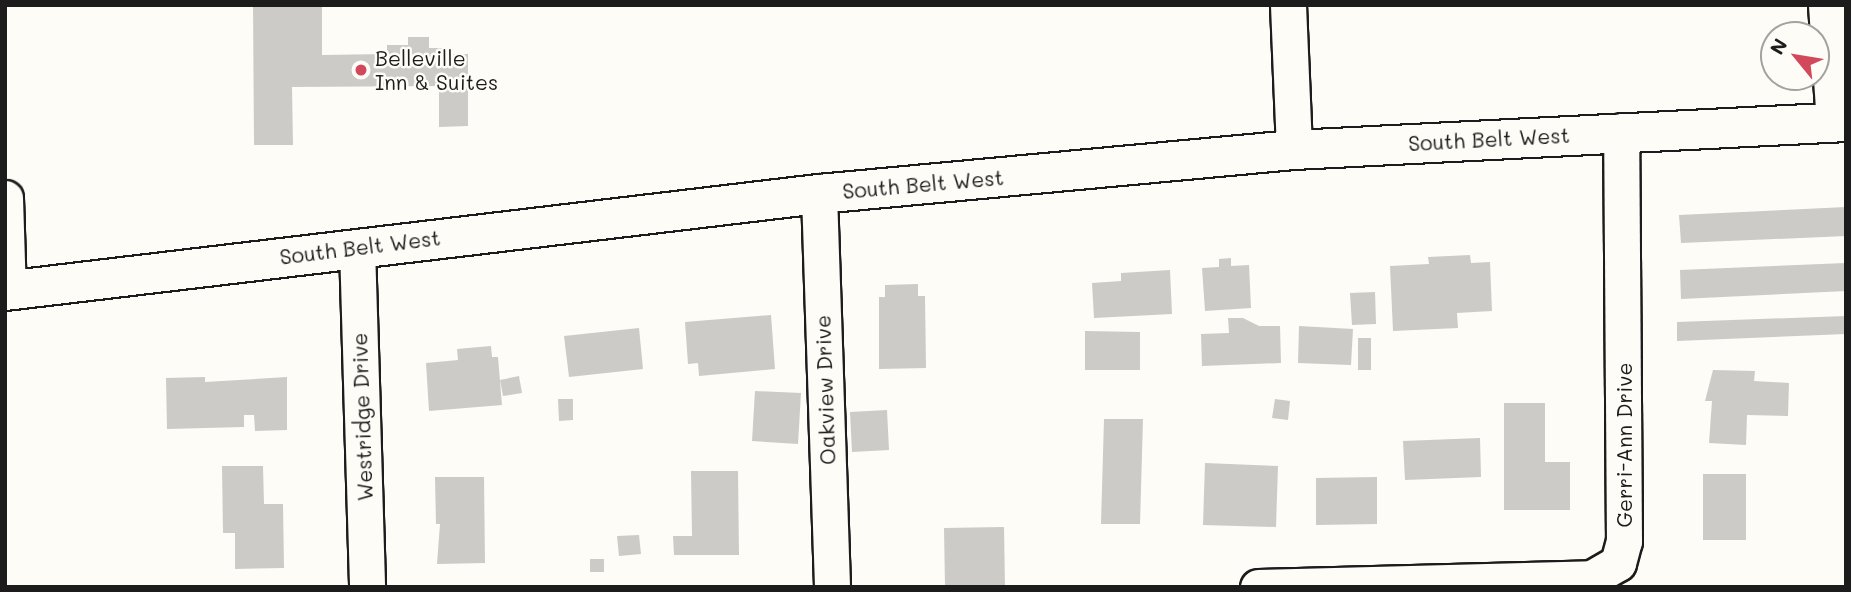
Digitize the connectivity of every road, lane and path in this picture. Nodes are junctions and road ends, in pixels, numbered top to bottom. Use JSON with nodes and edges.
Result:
{"nodes":[{"id":1,"x":1288,"y":5,"type":"edge"},
{"id":2,"x":1826,"y":5,"type":"edge"},
{"id":3,"x":1840,"y":122,"type":"edge"},
{"id":4,"x":1621,"y":131,"type":"junction"},
{"id":5,"x":1294,"y":150,"type":"junction"},
{"id":6,"x":819,"y":194,"type":"junction"},
{"id":7,"x":5,"y":198,"type":"edge"},
{"id":8,"x":357,"y":247,"type":"junction"},
{"id":9,"x":7,"y":291,"type":"edge"},
{"id":10,"x":367,"y":587,"type":"edge"},
{"id":11,"x":832,"y":587,"type":"edge"},
{"id":12,"x":1258,"y":587,"type":"edge"}],
"edges":[{"from":1,"to":5,"type":"street"},
{"from":2,"to":3,"type":"street"},
{"from":3,"to":4,"type":"main road","name":"South Belt West"},
{"from":4,"to":5,"type":"main road","name":"South Belt West"},
{"from":4,"to":12,"type":"street","name":"Gerri-Ann Drive"},
{"from":5,"to":6,"type":"main road","name":"South Belt West"},
{"from":6,"to":8,"type":"main road","name":"South Belt West"},
{"from":6,"to":11,"type":"street","name":"Oakview Drive"},
{"from":7,"to":9,"type":"street"},
{"from":8,"to":9,"type":"main road","name":"South Belt West"},
{"from":8,"to":10,"type":"street","name":"Westridge Drive"}]}
